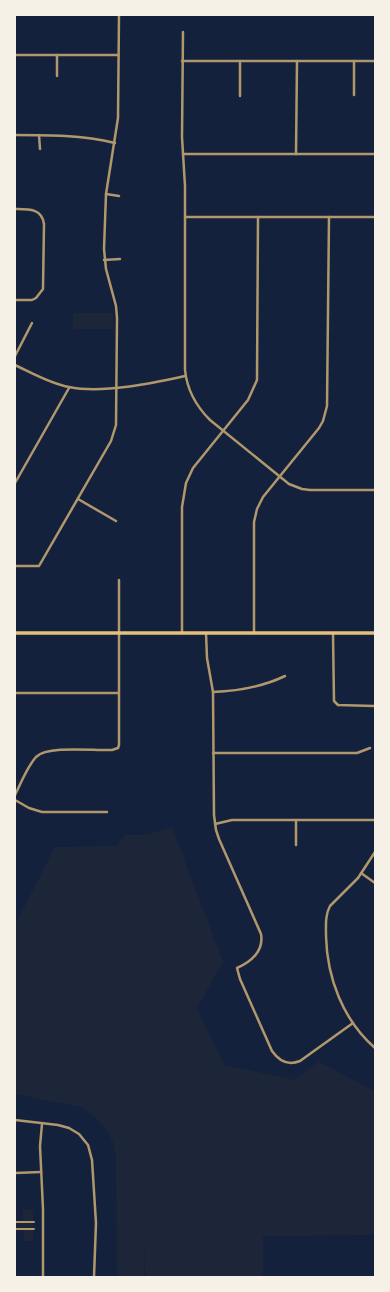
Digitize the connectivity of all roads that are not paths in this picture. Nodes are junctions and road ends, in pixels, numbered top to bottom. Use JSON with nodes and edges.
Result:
{"nodes":[{"id":1,"x":119,"y":15,"type":"edge"},
{"id":2,"x":183,"y":32,"type":"dead end"},
{"id":3,"x":15,"y":55,"type":"edge"},
{"id":4,"x":57,"y":55,"type":"junction"},
{"id":5,"x":119,"y":55,"type":"junction"},
{"id":6,"x":182,"y":61,"type":"junction"},
{"id":7,"x":240,"y":61,"type":"junction"},
{"id":8,"x":297,"y":61,"type":"junction"},
{"id":9,"x":354,"y":61,"type":"junction"},
{"id":10,"x":375,"y":61,"type":"edge"},
{"id":11,"x":57,"y":76,"type":"dead end"},
{"id":12,"x":354,"y":95,"type":"dead end"},
{"id":13,"x":240,"y":96,"type":"dead end"},
{"id":14,"x":15,"y":135,"type":"edge"},
{"id":15,"x":39,"y":135,"type":"junction"},
{"id":16,"x":115,"y":143,"type":"junction"},
{"id":17,"x":40,"y":149,"type":"dead end"},
{"id":18,"x":183,"y":154,"type":"junction"},
{"id":19,"x":296,"y":154,"type":"junction"},
{"id":20,"x":375,"y":154,"type":"edge"},
{"id":21,"x":106,"y":194,"type":"junction"},
{"id":22,"x":119,"y":196,"type":"dead end"},
{"id":23,"x":15,"y":209,"type":"edge"},
{"id":24,"x":185,"y":217,"type":"junction"},
{"id":25,"x":258,"y":217,"type":"junction"},
{"id":26,"x":329,"y":217,"type":"junction"},
{"id":27,"x":375,"y":217,"type":"edge"},
{"id":28,"x":120,"y":259,"type":"dead end"},
{"id":29,"x":104,"y":260,"type":"junction"},
{"id":30,"x":15,"y":300,"type":"edge"},
{"id":31,"x":32,"y":324,"type":"dead end"},
{"id":32,"x":15,"y":356,"type":"edge"},
{"id":33,"x":15,"y":365,"type":"edge"},
{"id":34,"x":186,"y":376,"type":"junction"},
{"id":35,"x":69,"y":388,"type":"junction"},
{"id":36,"x":117,"y":388,"type":"junction"},
{"id":37,"x":223,"y":430,"type":"junction"},
{"id":38,"x":279,"y":476,"type":"junction"},
{"id":39,"x":15,"y":483,"type":"edge"},
{"id":40,"x":375,"y":490,"type":"edge"},
{"id":41,"x":78,"y":499,"type":"junction"},
{"id":42,"x":116,"y":520,"type":"dead end"},
{"id":43,"x":15,"y":566,"type":"edge"},
{"id":44,"x":119,"y":580,"type":"dead end"},
{"id":45,"x":15,"y":633,"type":"edge"},
{"id":46,"x":119,"y":633,"type":"junction"},
{"id":47,"x":182,"y":633,"type":"junction"},
{"id":48,"x":206,"y":633,"type":"junction"},
{"id":49,"x":254,"y":633,"type":"junction"},
{"id":50,"x":375,"y":633,"type":"edge"},
{"id":51,"x":333,"y":634,"type":"junction"},
{"id":52,"x":285,"y":676,"type":"dead end"},
{"id":53,"x":213,"y":692,"type":"junction"},
{"id":54,"x":119,"y":693,"type":"junction"},
{"id":55,"x":15,"y":694,"type":"edge"},
{"id":56,"x":374,"y":706,"type":"edge"},
{"id":57,"x":370,"y":748,"type":"dead end"},
{"id":58,"x":213,"y":753,"type":"junction"},
{"id":59,"x":15,"y":795,"type":"edge"},
{"id":60,"x":15,"y":800,"type":"edge"},
{"id":61,"x":107,"y":812,"type":"dead end"},
{"id":62,"x":296,"y":820,"type":"junction"},
{"id":63,"x":375,"y":820,"type":"edge"},
{"id":64,"x":215,"y":824,"type":"junction"},
{"id":65,"x":296,"y":846,"type":"dead end"},
{"id":66,"x":375,"y":852,"type":"edge"},
{"id":67,"x":361,"y":873,"type":"junction"},
{"id":68,"x":375,"y":883,"type":"edge"},
{"id":69,"x":353,"y":1023,"type":"junction"},
{"id":70,"x":375,"y":1048,"type":"edge"},
{"id":71,"x":15,"y":1120,"type":"edge"},
{"id":72,"x":42,"y":1124,"type":"junction"},
{"id":73,"x":41,"y":1172,"type":"junction"},
{"id":74,"x":15,"y":1173,"type":"edge"},
{"id":75,"x":15,"y":1222,"type":"edge"},
{"id":76,"x":34,"y":1222,"type":"dead end"},
{"id":77,"x":15,"y":1229,"type":"edge"},
{"id":78,"x":34,"y":1229,"type":"dead end"},
{"id":79,"x":43,"y":1277,"type":"edge"},
{"id":80,"x":94,"y":1277,"type":"edge"}],
"edges":[{"from":1,"to":5,"type":"street"},
{"from":2,"to":6,"type":"street"},
{"from":3,"to":4,"type":"street"},
{"from":4,"to":5,"type":"street"},
{"from":4,"to":11,"type":"street"},
{"from":5,"to":16,"type":"street"},
{"from":6,"to":7,"type":"street"},
{"from":6,"to":18,"type":"street"},
{"from":7,"to":8,"type":"street"},
{"from":7,"to":13,"type":"street"},
{"from":8,"to":9,"type":"street"},
{"from":8,"to":19,"type":"street"},
{"from":9,"to":10,"type":"street"},
{"from":9,"to":12,"type":"street"},
{"from":14,"to":15,"type":"street"},
{"from":15,"to":16,"type":"street"},
{"from":15,"to":17,"type":"street"},
{"from":16,"to":21,"type":"street"},
{"from":18,"to":19,"type":"street"},
{"from":18,"to":24,"type":"street"},
{"from":19,"to":20,"type":"street"},
{"from":21,"to":22,"type":"street"},
{"from":21,"to":29,"type":"street"},
{"from":23,"to":30,"type":"street"},
{"from":24,"to":25,"type":"street"},
{"from":24,"to":34,"type":"street"},
{"from":25,"to":26,"type":"street"},
{"from":25,"to":37,"type":"street"},
{"from":26,"to":27,"type":"street"},
{"from":26,"to":38,"type":"street"},
{"from":28,"to":29,"type":"street"},
{"from":29,"to":36,"type":"street"},
{"from":31,"to":32,"type":"street"},
{"from":33,"to":35,"type":"street"},
{"from":34,"to":36,"type":"street"},
{"from":34,"to":37,"type":"street"},
{"from":35,"to":36,"type":"street"},
{"from":35,"to":39,"type":"street"},
{"from":36,"to":41,"type":"street"},
{"from":37,"to":38,"type":"street"},
{"from":37,"to":47,"type":"street"},
{"from":38,"to":40,"type":"street"},
{"from":38,"to":49,"type":"street"},
{"from":41,"to":42,"type":"street"},
{"from":41,"to":43,"type":"street"},
{"from":44,"to":46,"type":"street"},
{"from":45,"to":46,"type":"main road"},
{"from":46,"to":47,"type":"main road"},
{"from":46,"to":54,"type":"street"},
{"from":47,"to":48,"type":"main road"},
{"from":48,"to":49,"type":"main road"},
{"from":48,"to":53,"type":"street"},
{"from":49,"to":51,"type":"main road"},
{"from":50,"to":51,"type":"main road"},
{"from":51,"to":56,"type":"street"},
{"from":52,"to":53,"type":"street"},
{"from":53,"to":58,"type":"street"},
{"from":54,"to":55,"type":"street"},
{"from":54,"to":59,"type":"street"},
{"from":57,"to":58,"type":"street"},
{"from":58,"to":64,"type":"street"},
{"from":60,"to":61,"type":"street"},
{"from":62,"to":63,"type":"street"},
{"from":62,"to":64,"type":"street"},
{"from":62,"to":65,"type":"street"},
{"from":64,"to":69,"type":"street"},
{"from":66,"to":67,"type":"street"},
{"from":67,"to":68,"type":"street"},
{"from":67,"to":69,"type":"street"},
{"from":69,"to":70,"type":"street"},
{"from":71,"to":72,"type":"street"},
{"from":72,"to":73,"type":"street"},
{"from":72,"to":80,"type":"street"},
{"from":73,"to":74,"type":"street"},
{"from":73,"to":79,"type":"street"},
{"from":75,"to":76,"type":"street"},
{"from":77,"to":78,"type":"street"}]}
